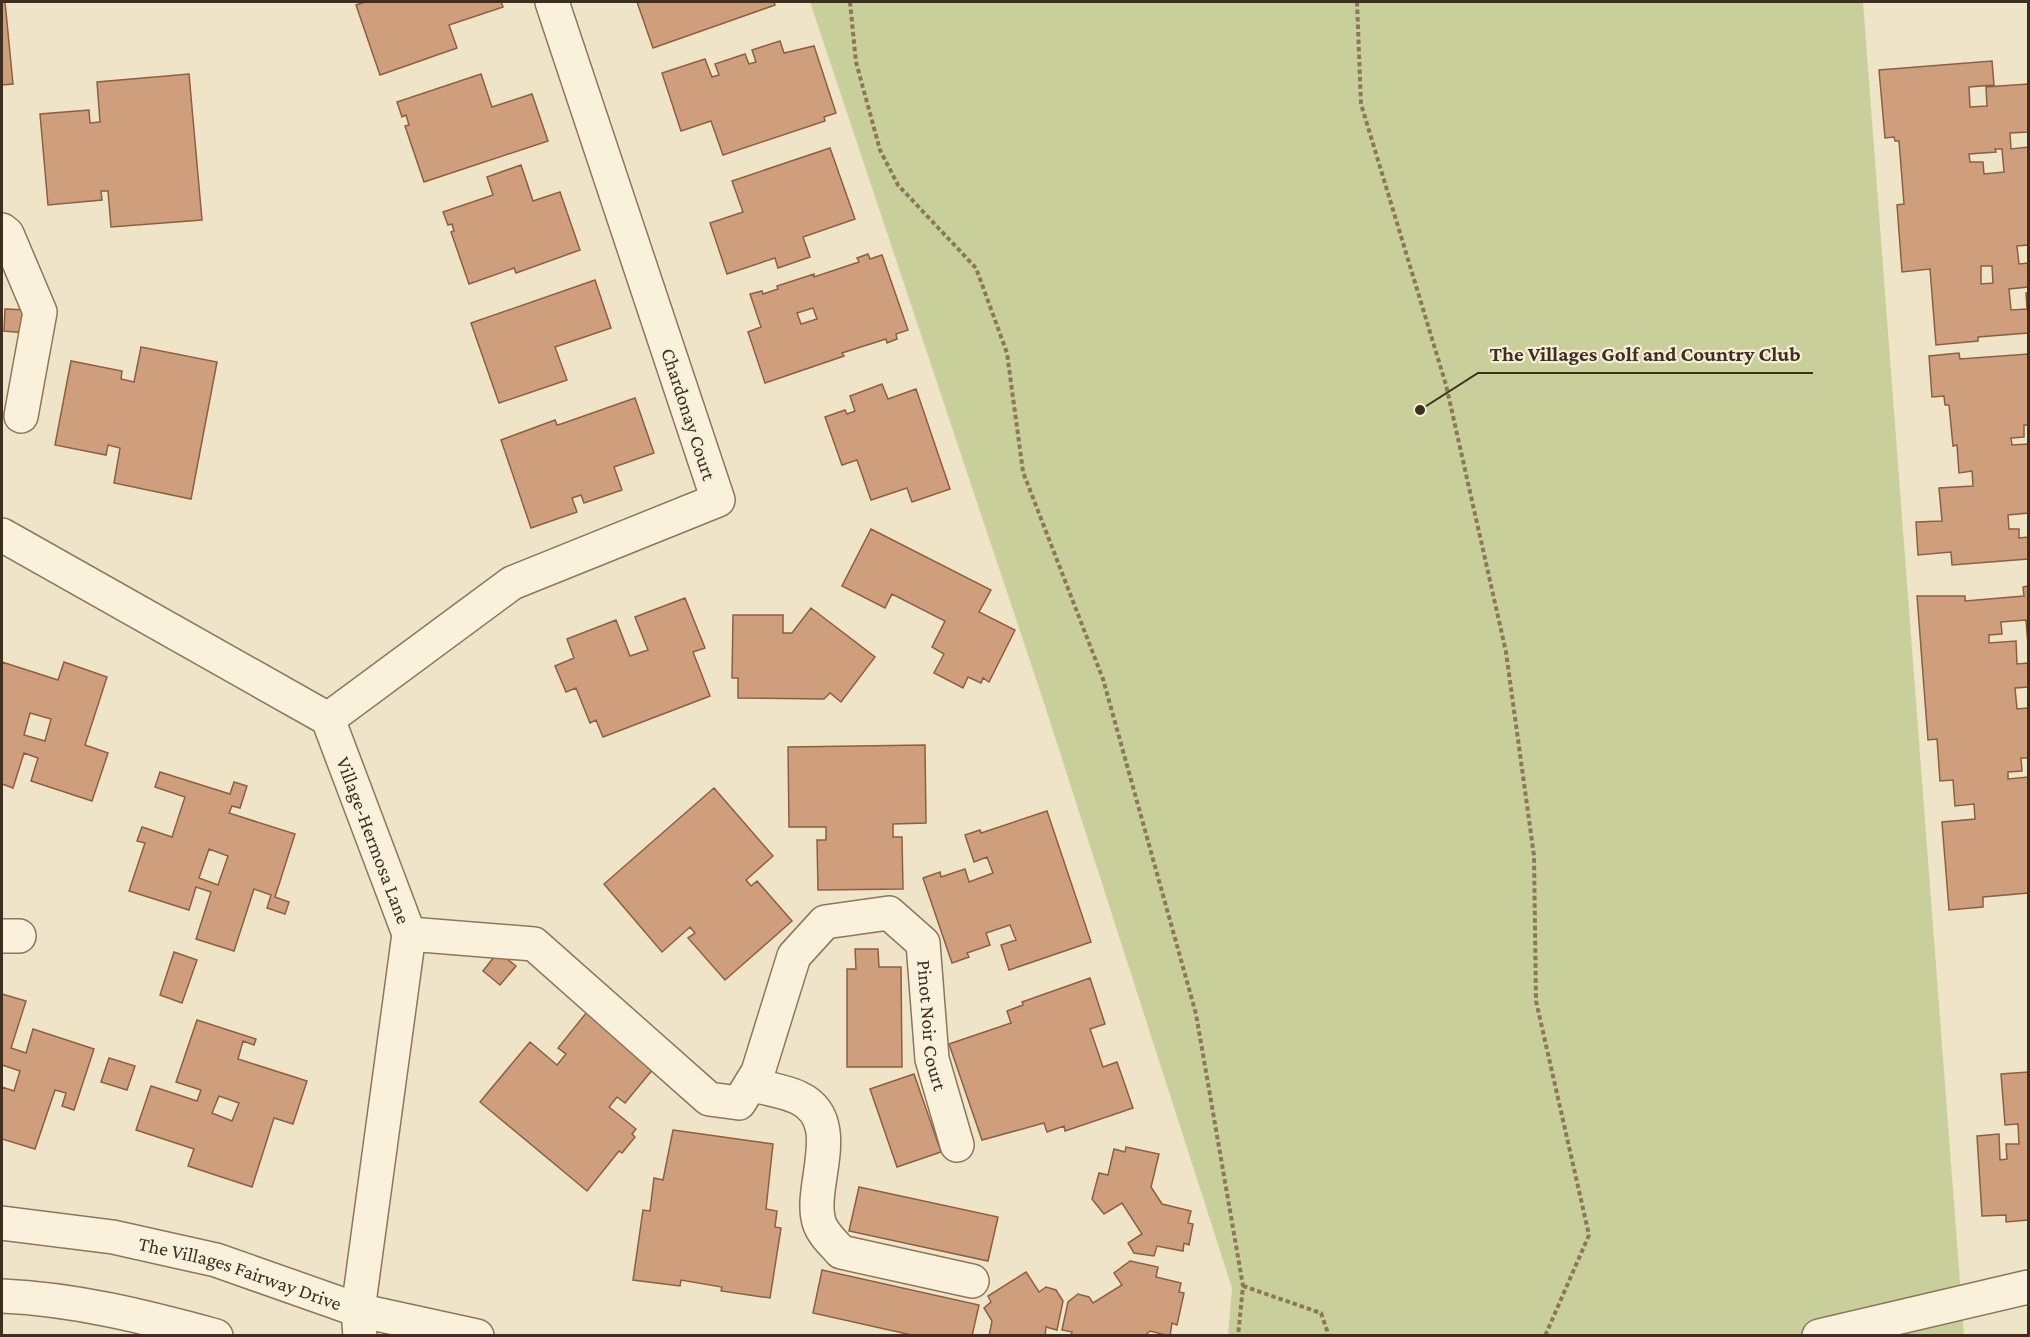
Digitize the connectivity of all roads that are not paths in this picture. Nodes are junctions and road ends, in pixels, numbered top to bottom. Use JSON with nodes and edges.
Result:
{"nodes":[{"id":1,"x":552,"y":2,"type":"edge"},
{"id":2,"x":2,"y":230,"type":"edge"},
{"id":3,"x":21,"y":416,"type":"dead end"},
{"id":4,"x":2,"y":535,"type":"edge"},
{"id":5,"x":328,"y":719,"type":"junction"},
{"id":6,"x":409,"y":934,"type":"junction"},
{"id":7,"x":751,"y":1084,"type":"junction"},
{"id":8,"x":957,"y":1145,"type":"dead end"},
{"id":9,"x":2,"y":1223,"type":"edge"},
{"id":10,"x":972,"y":1281,"type":"dead end"},
{"id":11,"x":2028,"y":1287,"type":"edge"},
{"id":12,"x":2,"y":1296,"type":"edge"},
{"id":13,"x":359,"y":1323,"type":"edge"},
{"id":14,"x":216,"y":1335,"type":"edge"},
{"id":15,"x":477,"y":1335,"type":"edge"},
{"id":16,"x":1819,"y":1335,"type":"edge"}],
"edges":[{"from":1,"to":5,"type":"street","name":"Chardonay Court"},
{"from":2,"to":3,"type":"street"},
{"from":4,"to":5,"type":"street"},
{"from":5,"to":6,"type":"street","name":"Village-Hermosa Lane"},
{"from":6,"to":7,"type":"street","name":"Pinot Noir Court"},
{"from":6,"to":13,"type":"street","name":"Village-Hermosa Lane"},
{"from":7,"to":8,"type":"street","name":"Pinot Noir Court"},
{"from":7,"to":10,"type":"street"},
{"from":9,"to":13,"type":"street","name":"The Villages Fairway Drive"},
{"from":11,"to":16,"type":"street"},
{"from":12,"to":14,"type":"street"},
{"from":13,"to":15,"type":"street","name":"The Villages Fairway Drive"}]}
